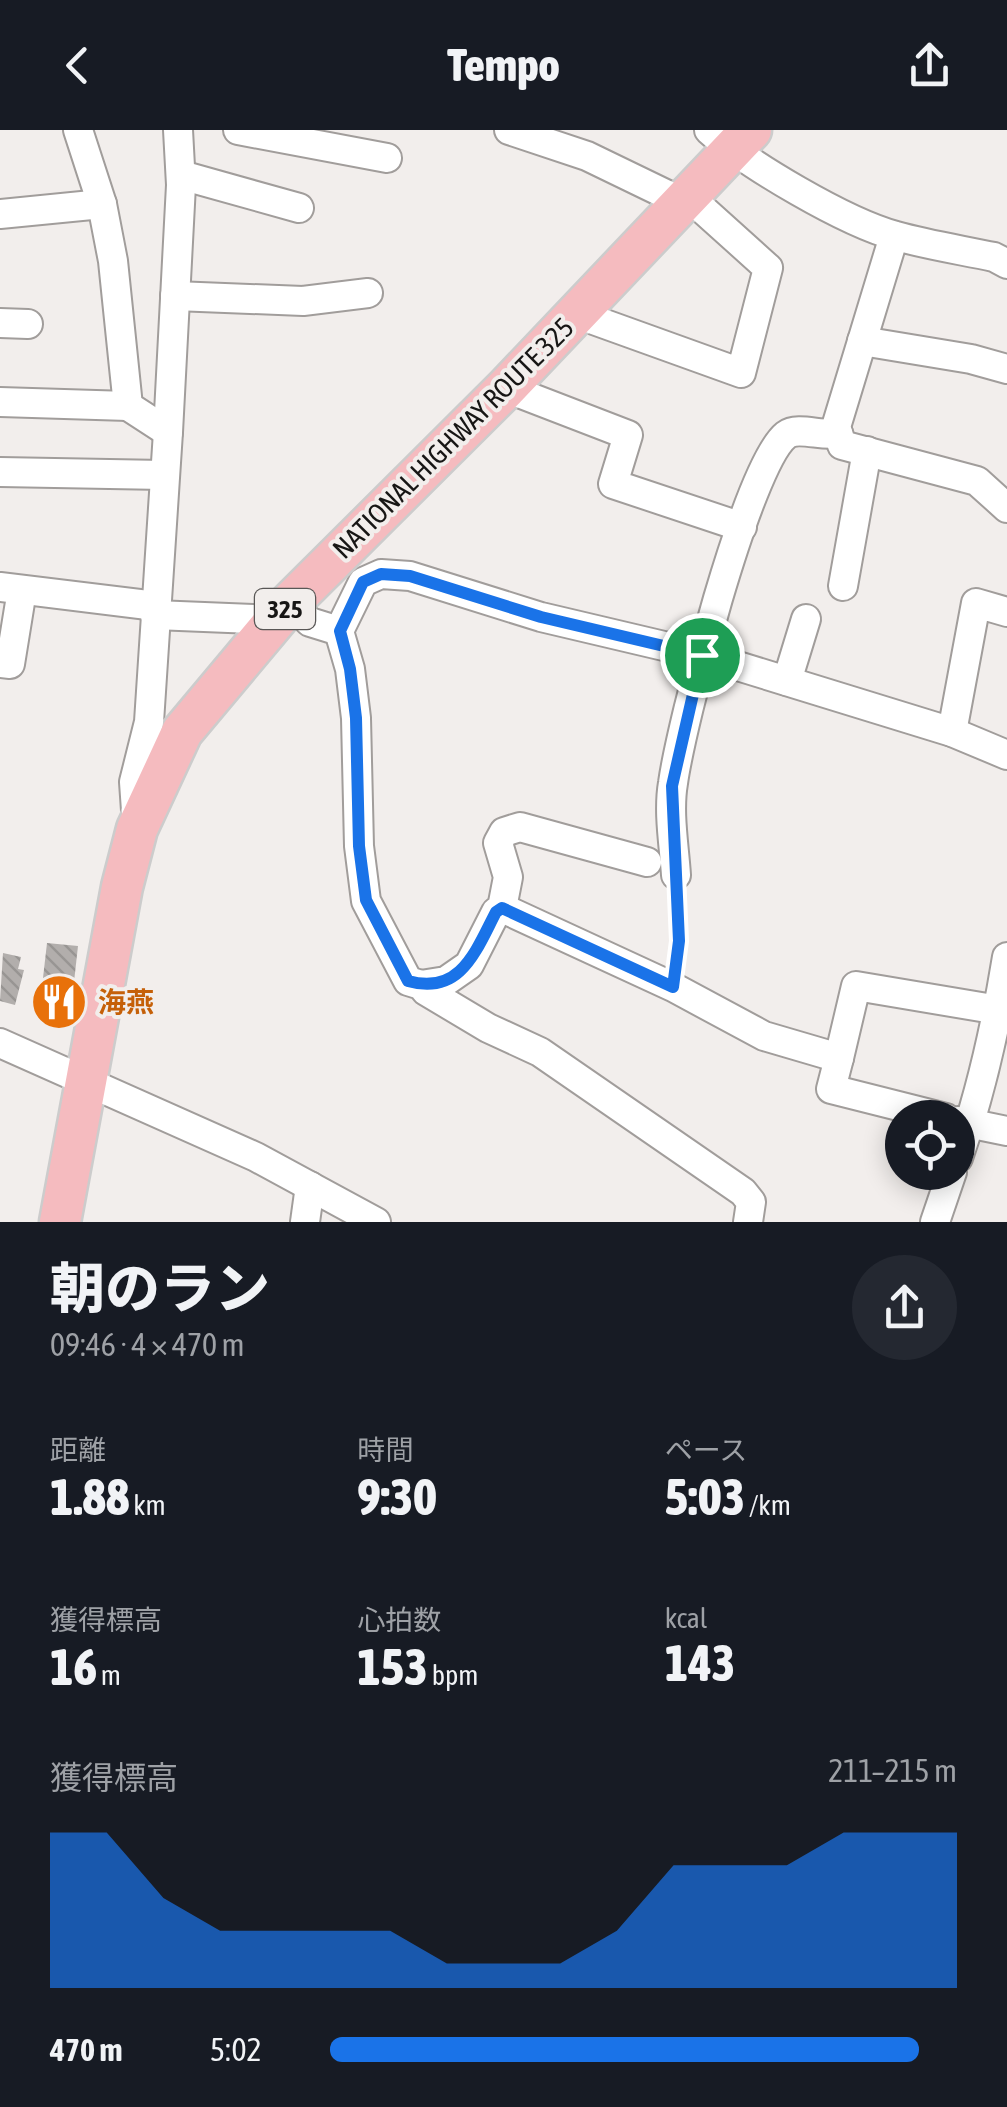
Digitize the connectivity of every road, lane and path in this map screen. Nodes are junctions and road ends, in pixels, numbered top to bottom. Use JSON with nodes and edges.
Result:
{"nodes":[{"id":1,"x":78,"y":130,"type":"edge"},
{"id":2,"x":178,"y":130,"type":"edge"},
{"id":3,"x":238,"y":130,"type":"edge"},
{"id":4,"x":508,"y":130,"type":"edge"},
{"id":5,"x":731,"y":137,"type":"edge"},
{"id":6,"x":386,"y":158,"type":"dead end"},
{"id":7,"x":180,"y":175,"type":"junction"},
{"id":8,"x":685,"y":199,"type":"junction"},
{"id":9,"x":102,"y":204,"type":"junction"},
{"id":10,"x":299,"y":208,"type":"dead end"},
{"id":11,"x":0,"y":214,"type":"edge"},
{"id":12,"x":894,"y":236,"type":"junction"},
{"id":13,"x":1007,"y":264,"type":"edge"},
{"id":14,"x":368,"y":293,"type":"dead end"},
{"id":15,"x":175,"y":296,"type":"junction"},
{"id":16,"x":577,"y":314,"type":"junction"},
{"id":17,"x":862,"y":341,"type":"junction"},
{"id":18,"x":1007,"y":369,"type":"edge"},
{"id":19,"x":506,"y":388,"type":"junction"},
{"id":20,"x":0,"y":402,"type":"edge"},
{"id":21,"x":128,"y":406,"type":"junction"},
{"id":22,"x":168,"y":432,"type":"junction"},
{"id":23,"x":838,"y":434,"type":"junction"},
{"id":24,"x":867,"y":452,"type":"junction"},
{"id":25,"x":0,"y":472,"type":"edge"},
{"id":26,"x":164,"y":475,"type":"junction"},
{"id":27,"x":1007,"y":508,"type":"edge"},
{"id":28,"x":742,"y":527,"type":"junction"},
{"id":29,"x":843,"y":586,"type":"dead end"},
{"id":30,"x":11,"y":588,"type":"edge"},
{"id":31,"x":155,"y":610,"type":"junction"},
{"id":32,"x":1007,"y":612,"type":"edge"},
{"id":33,"x":279,"y":616,"type":"junction"},
{"id":34,"x":806,"y":619,"type":"dead end"},
{"id":35,"x":340,"y":631,"type":"junction"},
{"id":36,"x":702,"y":655,"type":"junction"},
{"id":37,"x":0,"y":663,"type":"edge"},
{"id":38,"x":787,"y":681,"type":"junction"},
{"id":39,"x":166,"y":727,"type":"junction"},
{"id":40,"x":952,"y":732,"type":"junction"},
{"id":41,"x":1007,"y":756,"type":"edge"},
{"id":42,"x":647,"y":862,"type":"dead end"},
{"id":43,"x":676,"y":875,"type":"joint"},
{"id":44,"x":502,"y":908,"type":"junction"},
{"id":45,"x":1007,"y":956,"type":"edge"},
{"id":46,"x":422,"y":985,"type":"junction"},
{"id":47,"x":673,"y":987,"type":"junction"},
{"id":48,"x":998,"y":1010,"type":"junction"},
{"id":49,"x":0,"y":1043,"type":"edge"},
{"id":50,"x":839,"y":1058,"type":"junction"},
{"id":51,"x":86,"y":1080,"type":"junction"},
{"id":52,"x":965,"y":1100,"type":"edge"},
{"id":53,"x":885,"y":1102,"type":"edge"},
{"id":54,"x":975,"y":1124,"type":"edge"},
{"id":55,"x":1007,"y":1131,"type":"edge"},
{"id":56,"x":310,"y":1186,"type":"junction"},
{"id":57,"x":946,"y":1190,"type":"edge"},
{"id":58,"x":369,"y":1220,"type":"edge"},
{"id":59,"x":60,"y":1222,"type":"edge"},
{"id":60,"x":305,"y":1222,"type":"edge"},
{"id":61,"x":748,"y":1222,"type":"edge"},
{"id":62,"x":935,"y":1222,"type":"edge"}],
"edges":[{"from":1,"to":9,"type":"street"},
{"from":2,"to":7,"type":"street"},
{"from":3,"to":6,"type":"street"},
{"from":4,"to":8,"type":"street"},
{"from":5,"to":8,"type":"highway","name":"NATIONAL HIGHWAY ROUTE 325","number":"325"},
{"from":5,"to":12,"type":"street"},
{"from":7,"to":10,"type":"street"},
{"from":7,"to":15,"type":"street"},
{"from":8,"to":16,"type":"highway","name":"NATIONAL HIGHWAY ROUTE 325","number":"325"},
{"from":8,"to":16,"type":"street"},
{"from":9,"to":11,"type":"street"},
{"from":9,"to":21,"type":"street"},
{"from":12,"to":13,"type":"street"},
{"from":12,"to":17,"type":"street"},
{"from":14,"to":15,"type":"street"},
{"from":15,"to":22,"type":"street"},
{"from":16,"to":19,"type":"highway","name":"NATIONAL HIGHWAY ROUTE 325","number":"325"},
{"from":17,"to":18,"type":"street"},
{"from":17,"to":23,"type":"street"},
{"from":19,"to":28,"type":"street"},
{"from":19,"to":33,"type":"highway","name":"NATIONAL HIGHWAY ROUTE 325","number":"325"},
{"from":20,"to":21,"type":"street"},
{"from":21,"to":22,"type":"street"},
{"from":22,"to":26,"type":"street"},
{"from":23,"to":24,"type":"street"},
{"from":23,"to":28,"type":"street"},
{"from":24,"to":27,"type":"street"},
{"from":24,"to":29,"type":"street"},
{"from":25,"to":26,"type":"street"},
{"from":26,"to":31,"type":"street"},
{"from":28,"to":36,"type":"street"},
{"from":30,"to":31,"type":"street"},
{"from":30,"to":37,"type":"street"},
{"from":31,"to":33,"type":"street"},
{"from":31,"to":39,"type":"street"},
{"from":32,"to":40,"type":"street"},
{"from":33,"to":35,"type":"street"},
{"from":33,"to":39,"type":"highway","name":"NATIONAL HIGHWAY ROUTE 325","number":"325"},
{"from":34,"to":38,"type":"street"},
{"from":35,"to":36,"type":"street"},
{"from":35,"to":46,"type":"street"},
{"from":36,"to":38,"type":"street"},
{"from":36,"to":43,"type":"street"},
{"from":38,"to":40,"type":"street"},
{"from":39,"to":51,"type":"highway","name":"NATIONAL HIGHWAY ROUTE 325","number":"325"},
{"from":40,"to":41,"type":"street"},
{"from":42,"to":44,"type":"street"},
{"from":43,"to":47,"type":"path"},
{"from":44,"to":46,"type":"street"},
{"from":44,"to":47,"type":"street"},
{"from":45,"to":48,"type":"street"},
{"from":46,"to":61,"type":"street"},
{"from":47,"to":50,"type":"street"},
{"from":48,"to":50,"type":"street"},
{"from":48,"to":52,"type":"street"},
{"from":49,"to":51,"type":"street"},
{"from":50,"to":53,"type":"street"},
{"from":51,"to":56,"type":"street"},
{"from":51,"to":59,"type":"highway","name":"NATIONAL HIGHWAY ROUTE 325","number":"325"},
{"from":54,"to":55,"type":"street"},
{"from":56,"to":58,"type":"street"},
{"from":56,"to":60,"type":"street"},
{"from":57,"to":62,"type":"street"}]}
